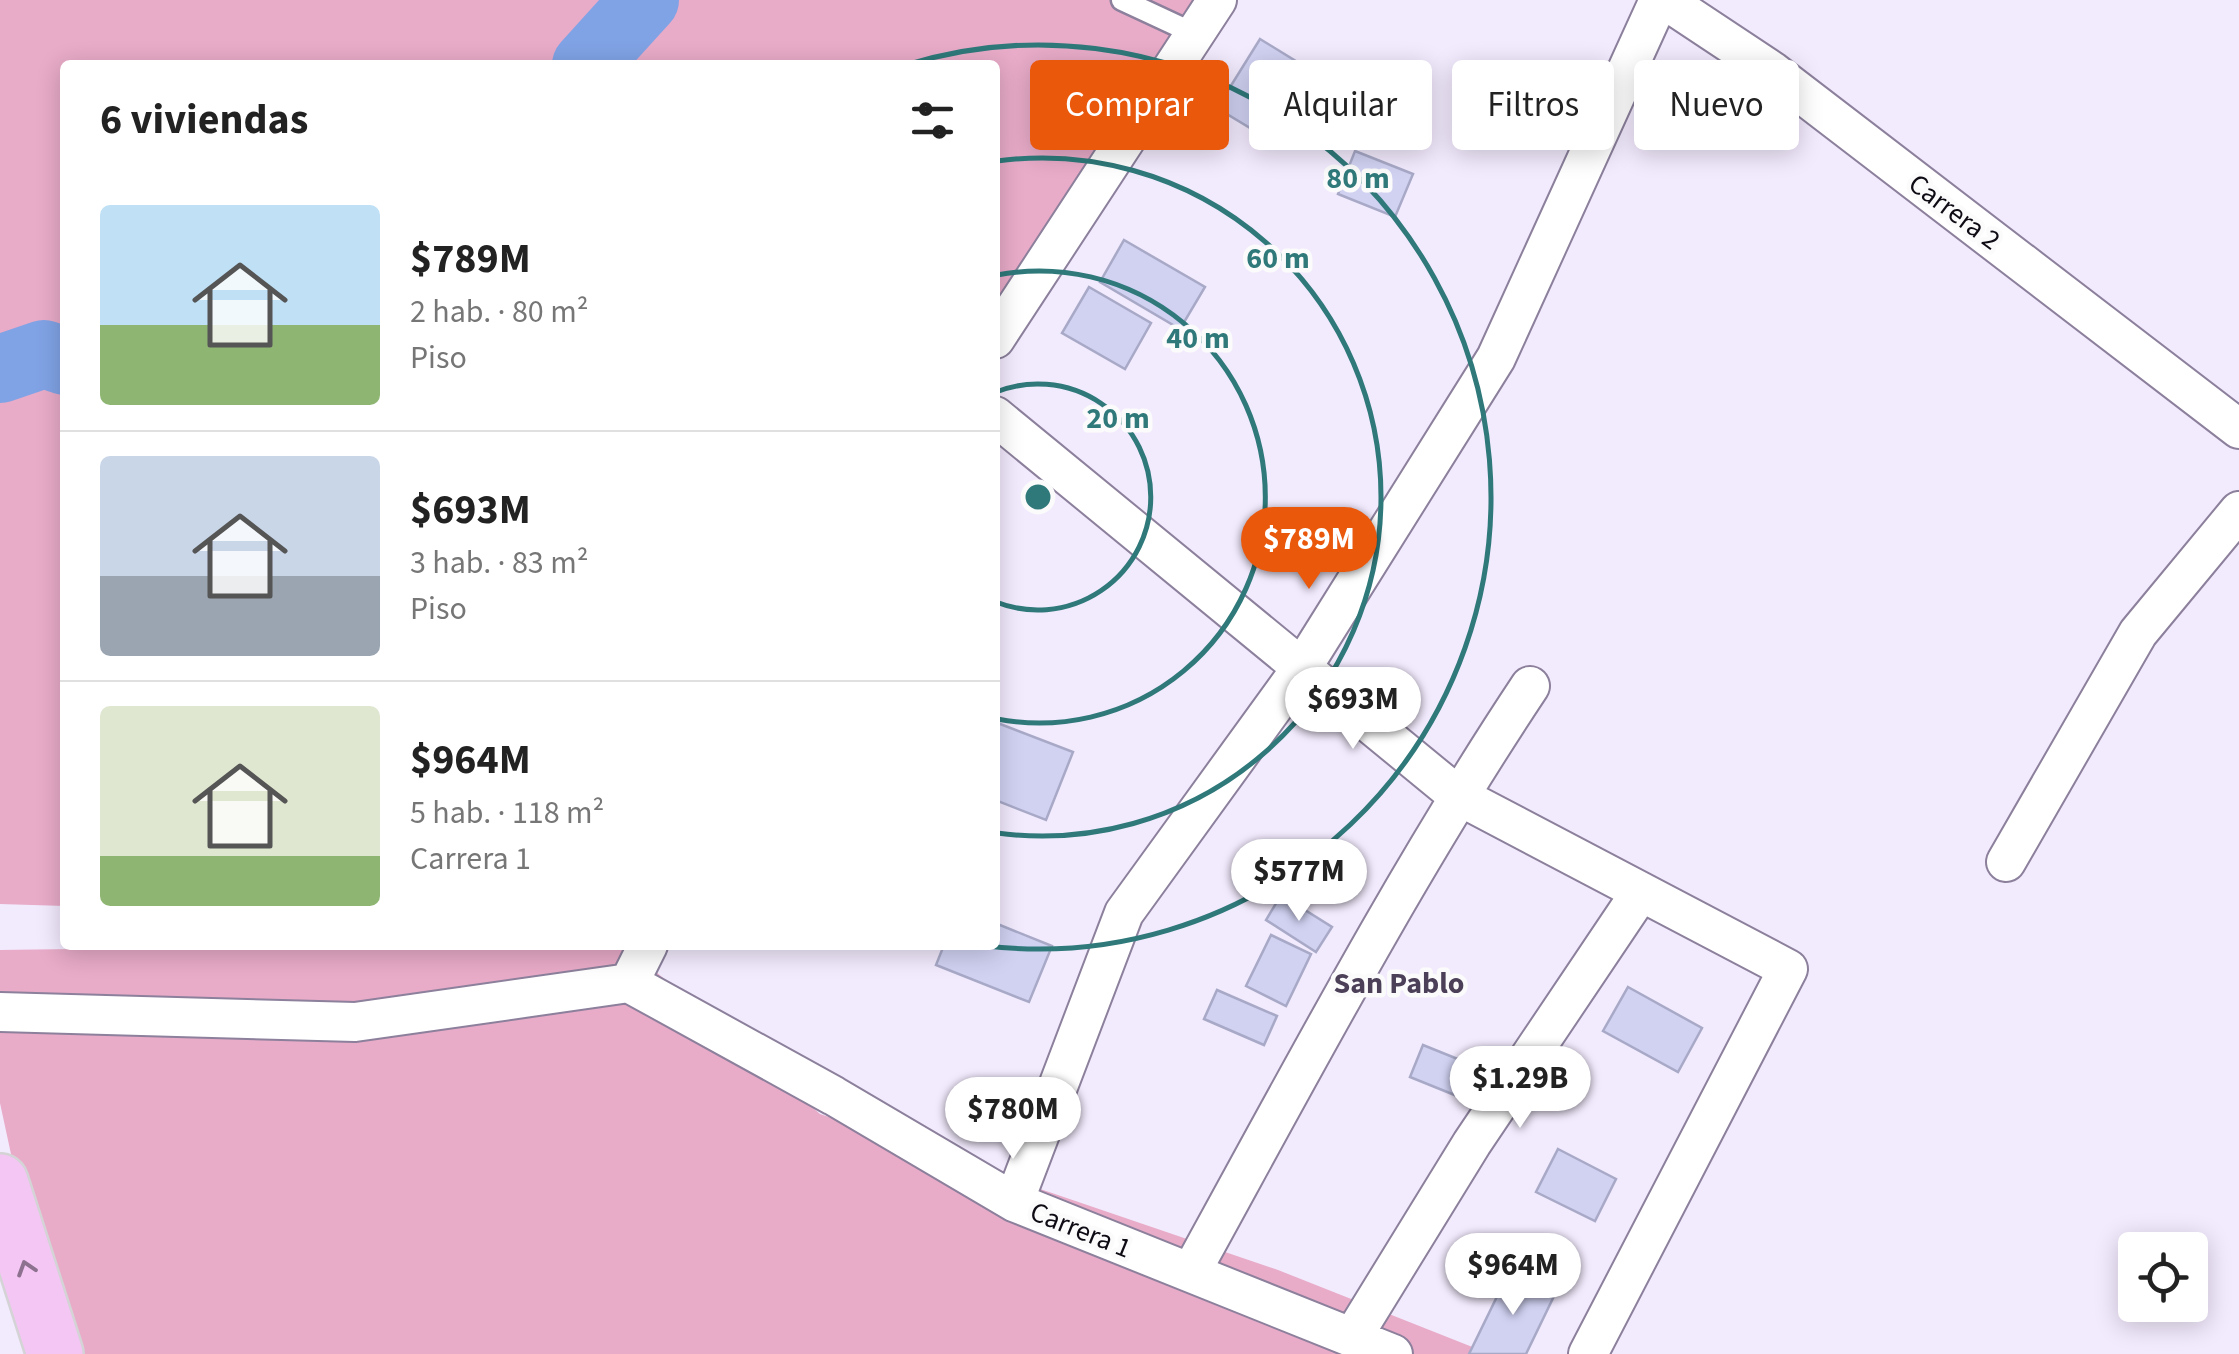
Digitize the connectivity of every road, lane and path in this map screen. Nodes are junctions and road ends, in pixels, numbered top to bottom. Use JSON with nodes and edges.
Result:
{"nodes":[{"id":1,"x":1122,"y":0,"type":"edge"},
{"id":2,"x":1217,"y":0,"type":"edge"},
{"id":3,"x":1662,"y":0,"type":"edge"},
{"id":4,"x":1193,"y":33,"type":"junction"},
{"id":5,"x":1000,"y":331,"type":"edge"},
{"id":6,"x":1000,"y":420,"type":"edge"},
{"id":7,"x":2239,"y":429,"type":"edge"},
{"id":8,"x":2239,"y":510,"type":"edge"},
{"id":9,"x":1303,"y":666,"type":"junction"},
{"id":10,"x":1530,"y":686,"type":"dead end"},
{"id":11,"x":1457,"y":795,"type":"junction"},
{"id":12,"x":2006,"y":862,"type":"dead end"},
{"id":13,"x":1640,"y":894,"type":"junction"},
{"id":14,"x":645,"y":950,"type":"edge"},
{"id":15,"x":629,"y":982,"type":"junction"},
{"id":16,"x":0,"y":1012,"type":"edge"},
{"id":17,"x":0,"y":1182,"type":"edge"},
{"id":18,"x":1014,"y":1202,"type":"junction"},
{"id":19,"x":1192,"y":1272,"type":"junction"},
{"id":20,"x":1352,"y":1338,"type":"junction"},
{"id":21,"x":55,"y":1354,"type":"edge"},
{"id":22,"x":1393,"y":1354,"type":"edge"},
{"id":23,"x":1588,"y":1354,"type":"edge"}],
"edges":[{"from":1,"to":4,"type":"lane"},
{"from":2,"to":4,"type":"street"},
{"from":3,"to":7,"type":"street","name":"Carrera 2"},
{"from":3,"to":9,"type":"street"},
{"from":4,"to":5,"type":"street"},
{"from":6,"to":9,"type":"street"},
{"from":8,"to":12,"type":"street"},
{"from":9,"to":11,"type":"street"},
{"from":9,"to":18,"type":"street"},
{"from":10,"to":11,"type":"street"},
{"from":11,"to":13,"type":"street"},
{"from":11,"to":19,"type":"street"},
{"from":13,"to":20,"type":"street"},
{"from":13,"to":23,"type":"street"},
{"from":14,"to":15,"type":"street"},
{"from":15,"to":16,"type":"street"},
{"from":15,"to":18,"type":"street","name":"Carrera 1"},
{"from":21,"to":17,"type":"highway","one_way":true},
{"from":18,"to":19,"type":"street","name":"Carrera 1"},
{"from":19,"to":20,"type":"street","name":"Carrera 1"},
{"from":20,"to":22,"type":"street","name":"Carrera 1"}]}
